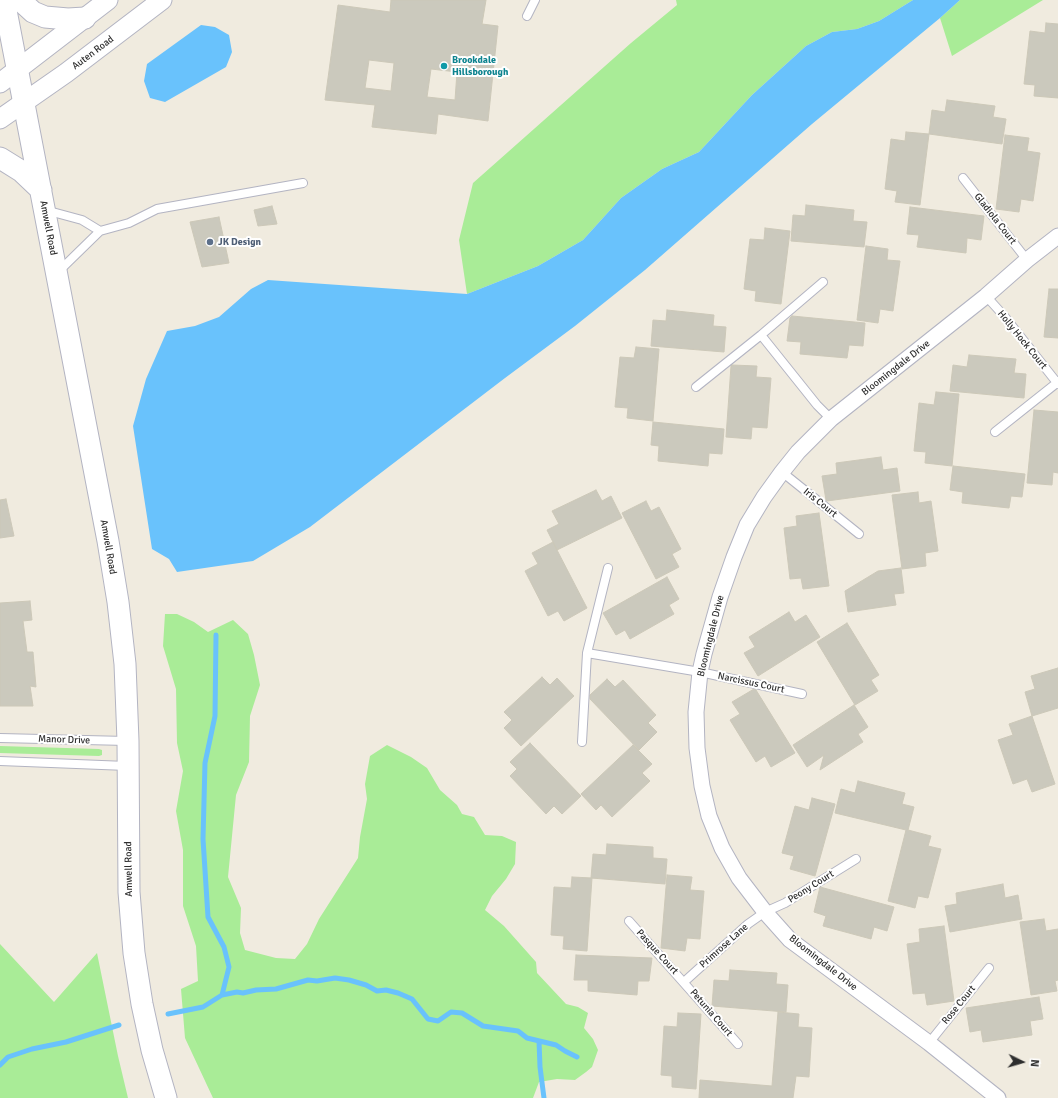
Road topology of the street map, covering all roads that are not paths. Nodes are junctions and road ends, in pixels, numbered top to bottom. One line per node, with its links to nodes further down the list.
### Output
1 (4, 0): 8 (main road, Amwell Road)
2 (20, 0): 7 (main road)
3 (108, 0): 7 (street)
4 (162, 0): 10 (street, Auten Road)
5 (535, 0): 6 (lane)
6 (527, 16)
7 (85, 18): 8 (street)
8 (18, 70): 9 (street); 10 (main road, Amwell Road)
9 (0, 83)
10 (23, 103): 11 (street, Auten Road); 15 (main road, Amwell Road)
11 (0, 119)
12 (0, 158): 15 (main road)
13 (963, 178): 18 (lane, Gladiola Court)
14 (303, 183): 16 (lane)
15 (42, 200): 16 (lane); 19 (main road, Amwell Road)
16 (100, 231): 19 (lane)
17 (1058, 236): 18 (street, Bloomingdale Drive)
18 (1027, 260): 21 (street, Bloomingdale Drive)
19 (57, 273): 34 (main road, Amwell Road)
20 (823, 282): 22 (lane)
21 (986, 296): 23 (lane, Holly Hock Court); 25 (street, Bloomingdale Drive)
22 (761, 335): 24 (lane); 25 (lane)
23 (1058, 383): 26 (lane)
24 (696, 387)
25 (831, 419): 27 (street, Bloomingdale Drive)
26 (995, 432)
27 (782, 472): 28 (lane, Iris Court); 31 (street, Bloomingdale Drive)
28 (859, 534)
29 (608, 568): 30 (lane)
30 (587, 654): 31 (lane, Narcissus Court); 35 (lane)
31 (700, 672): 32 (lane, Narcissus Court); 39 (street, Bloomingdale Drive)
32 (802, 694)
33 (0, 738): 34 (lane, Manor Drive)
34 (128, 741): 37 (main road, Amwell Road)
35 (582, 742)
36 (0, 761): 37 (lane)
37 (128, 766): 45 (main road, Amwell Road)
38 (856, 859): 39 (lane, Peony Court)
39 (765, 912): 42 (lane, Primrose Lane); 43 (street, Bloomingdale Drive)
40 (629, 921): 42 (lane, Pasque Court)
41 (989, 968): 43 (lane, Rose Court)
42 (684, 982): 44 (lane, Petunia Court)
43 (929, 1043): 46 (street, Bloomingdale Drive)
44 (738, 1044)
45 (166, 1098)
46 (998, 1098)

